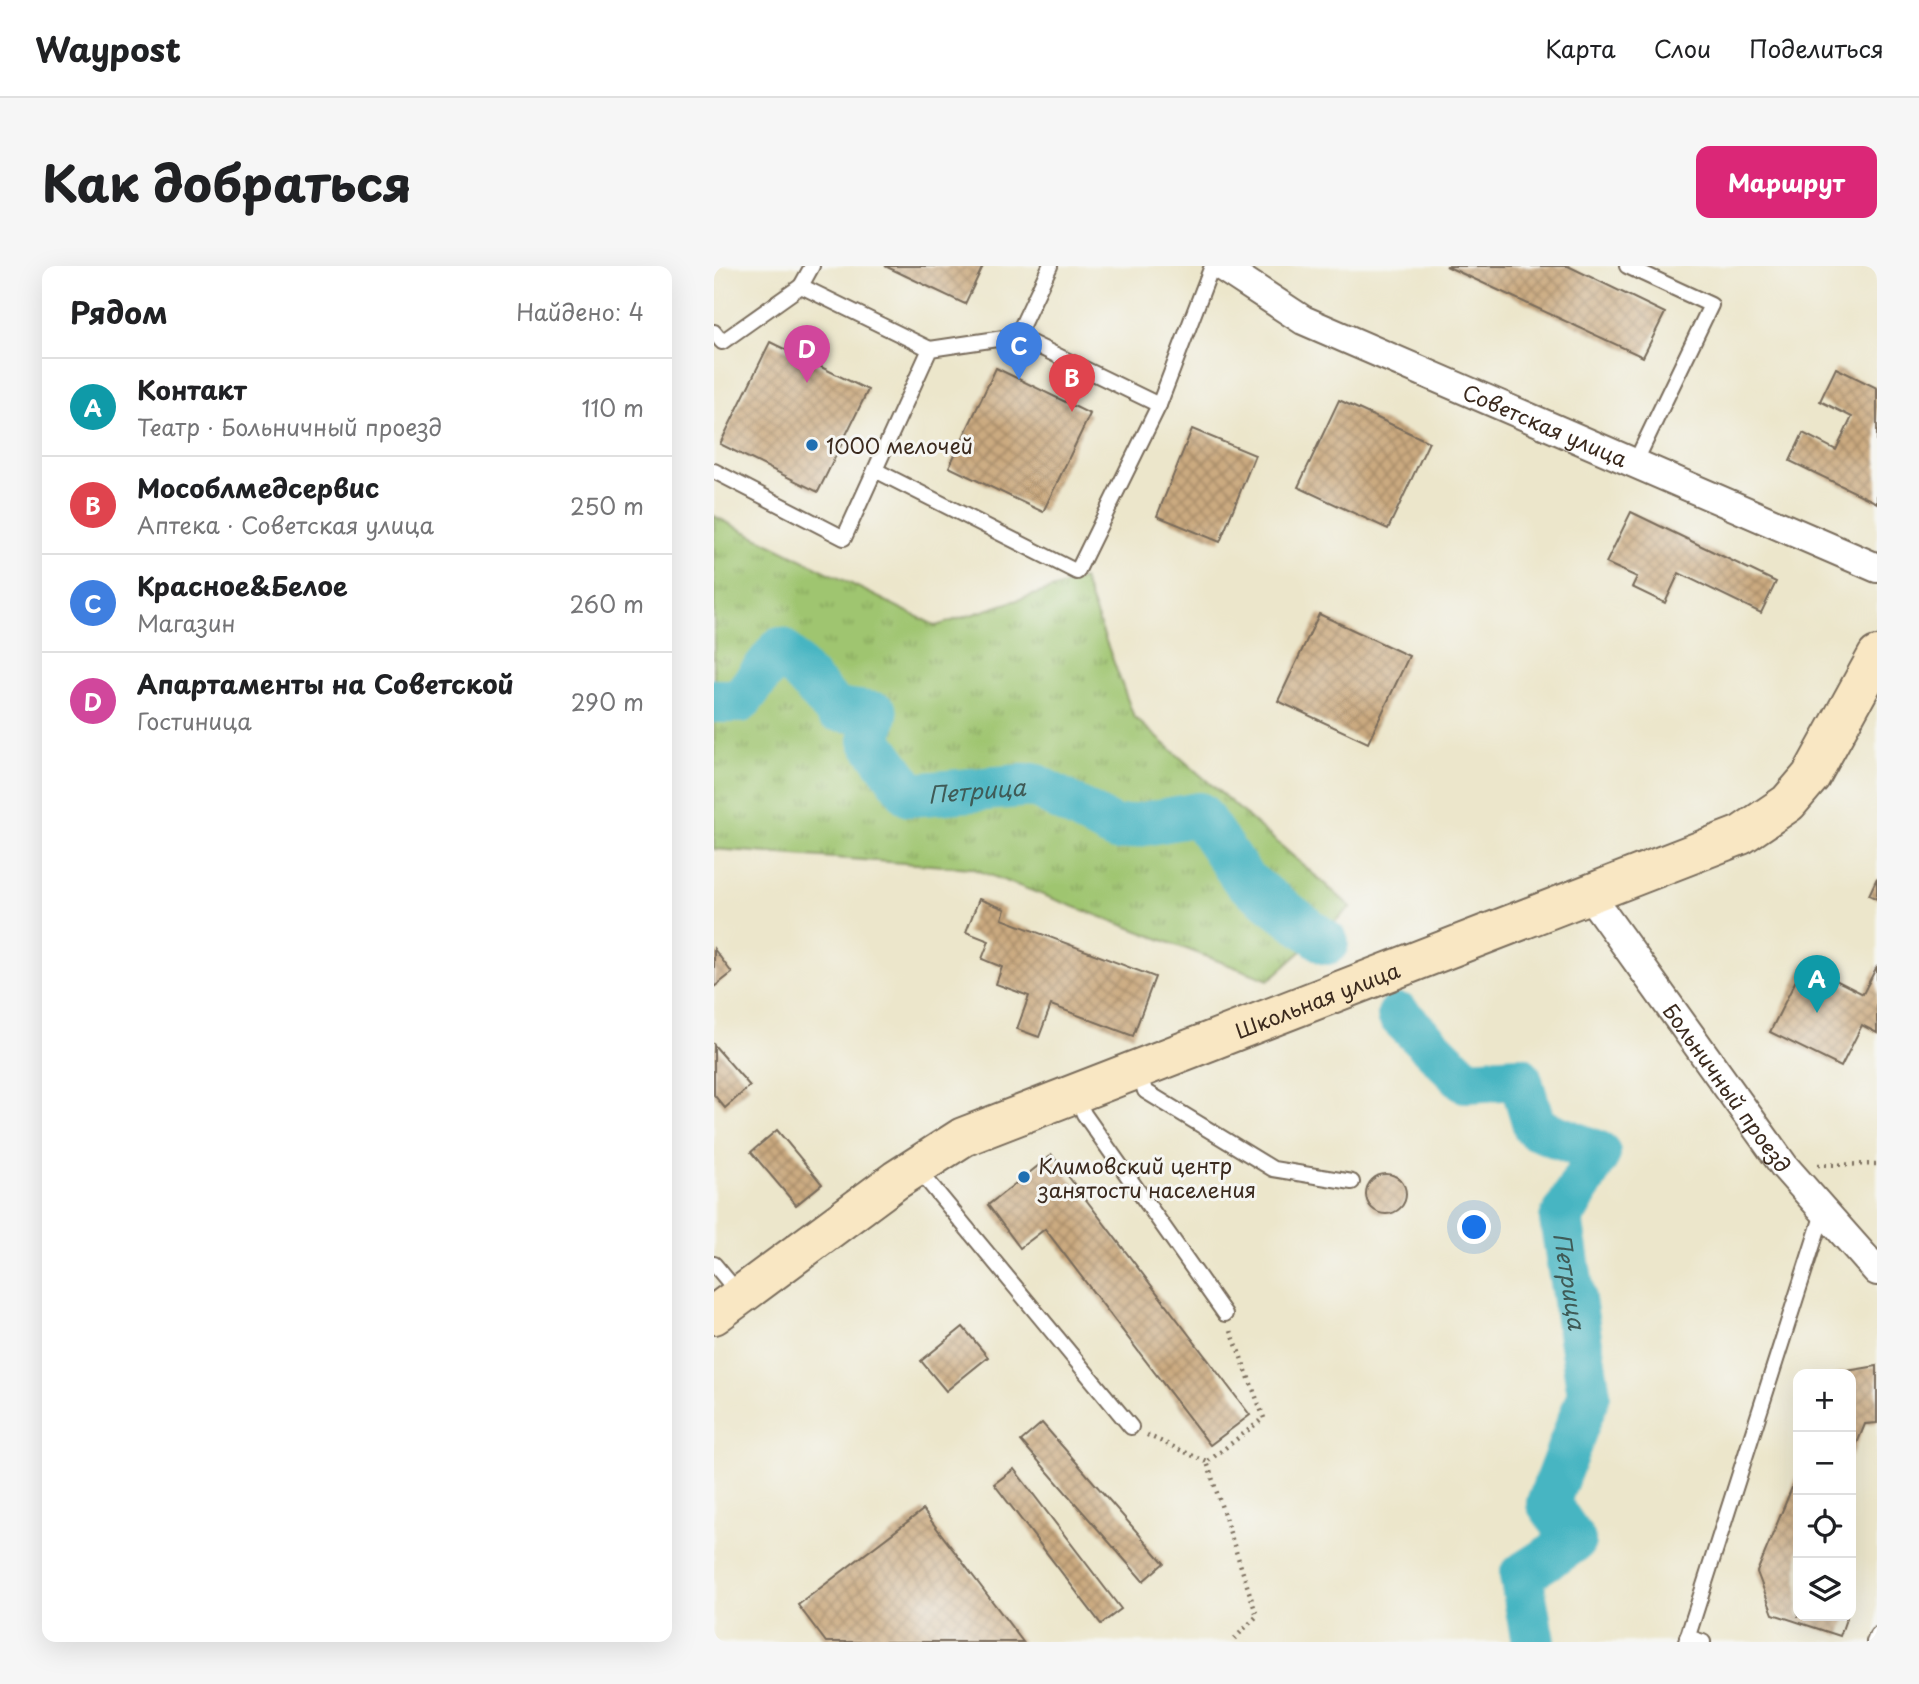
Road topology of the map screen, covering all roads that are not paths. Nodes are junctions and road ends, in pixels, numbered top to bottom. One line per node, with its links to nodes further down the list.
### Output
1 (812, 266): 6 (lane)
2 (1050, 266): 7 (lane)
3 (1212, 266): 10 (lane)
4 (1221, 266): 11 (street, Советская улица)
5 (1627, 266): 11 (lane)
6 (801, 286): 8 (lane); 9 (lane)
7 (1017, 337): 9 (lane); 10 (lane)
8 (717, 343)
9 (930, 349): 12 (lane)
10 (1159, 405): 12 (lane)
11 (1634, 465): 14 (street, Советская улица)
12 (875, 470): 13 (lane)
13 (714, 471)
14 (1877, 568)
15 (1877, 656): 16 (street, Школьная улица)
16 (1588, 894): 17 (street, Школьная улица); 21 (street, Больничный проезд)
17 (1138, 1069): 18 (street, Школьная улица); 20 (lane)
18 (1075, 1093): 19 (street, Школьная улица); 25 (lane)
19 (916, 1167): 24 (street, Школьная улица); 26 (lane)
20 (1352, 1182)
21 (1824, 1210): 23 (street, Больничный проезд); 28 (lane)
22 (714, 1264): 24 (lane)
23 (1877, 1271)
24 (727, 1305)
25 (1225, 1314)
26 (1131, 1427)
27 (1877, 1635): 30 (lane)
28 (1686, 1639): 29 (lane)
29 (1703, 1642)
30 (1874, 1642)

